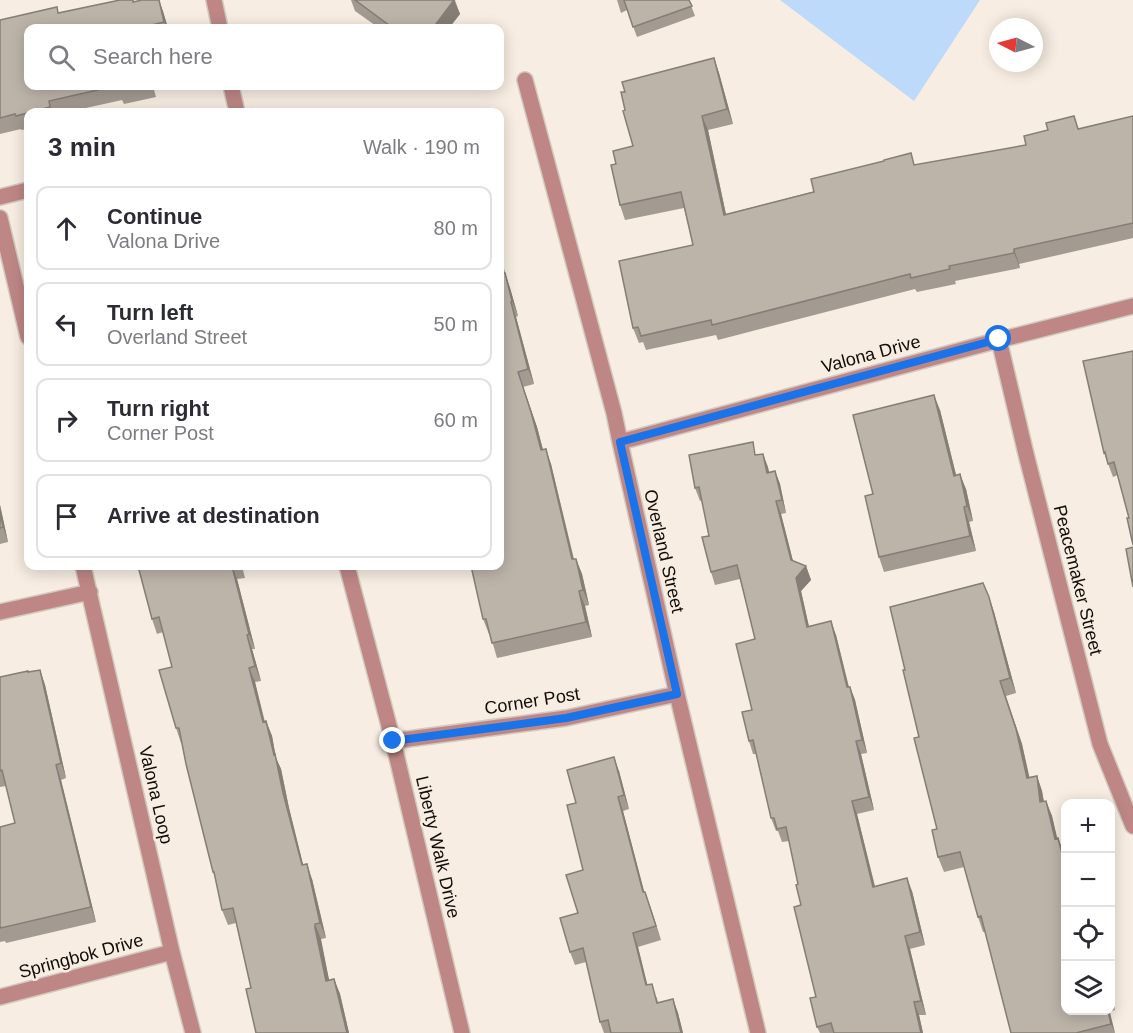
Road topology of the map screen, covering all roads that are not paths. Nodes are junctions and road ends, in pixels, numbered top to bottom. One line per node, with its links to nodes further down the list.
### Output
1 (214, 0): 2 (street)
2 (219, 24)
3 (525, 80): 12 (street, Overland Street)
4 (232, 90): 5 (street)
5 (236, 108)
6 (24, 191): 7 (street)
7 (0, 197)
8 (0, 218): 10 (street)
9 (1133, 306): 11 (street, Valona Drive)
10 (24, 320)
11 (999, 339): 12 (street, Valona Drive); 19 (street, Peacemaker Street)
12 (620, 442): 17 (street, Overland Street)
13 (84, 570): 15 (street, Valona Loop)
14 (348, 570): 18 (street, Liberty Walk Drive)
15 (90, 592): 16 (street); 20 (street, Valona Loop)
16 (0, 612)
17 (677, 694): 18 (street, Corner Post); 24 (street, Overland Street)
18 (393, 741): 23 (street, Liberty Walk Drive)
19 (1133, 826)
20 (172, 952): 21 (street, Springbok Drive); 22 (street, Valona Loop)
21 (0, 997)
22 (193, 1033)
23 (462, 1033)
24 (758, 1033)

